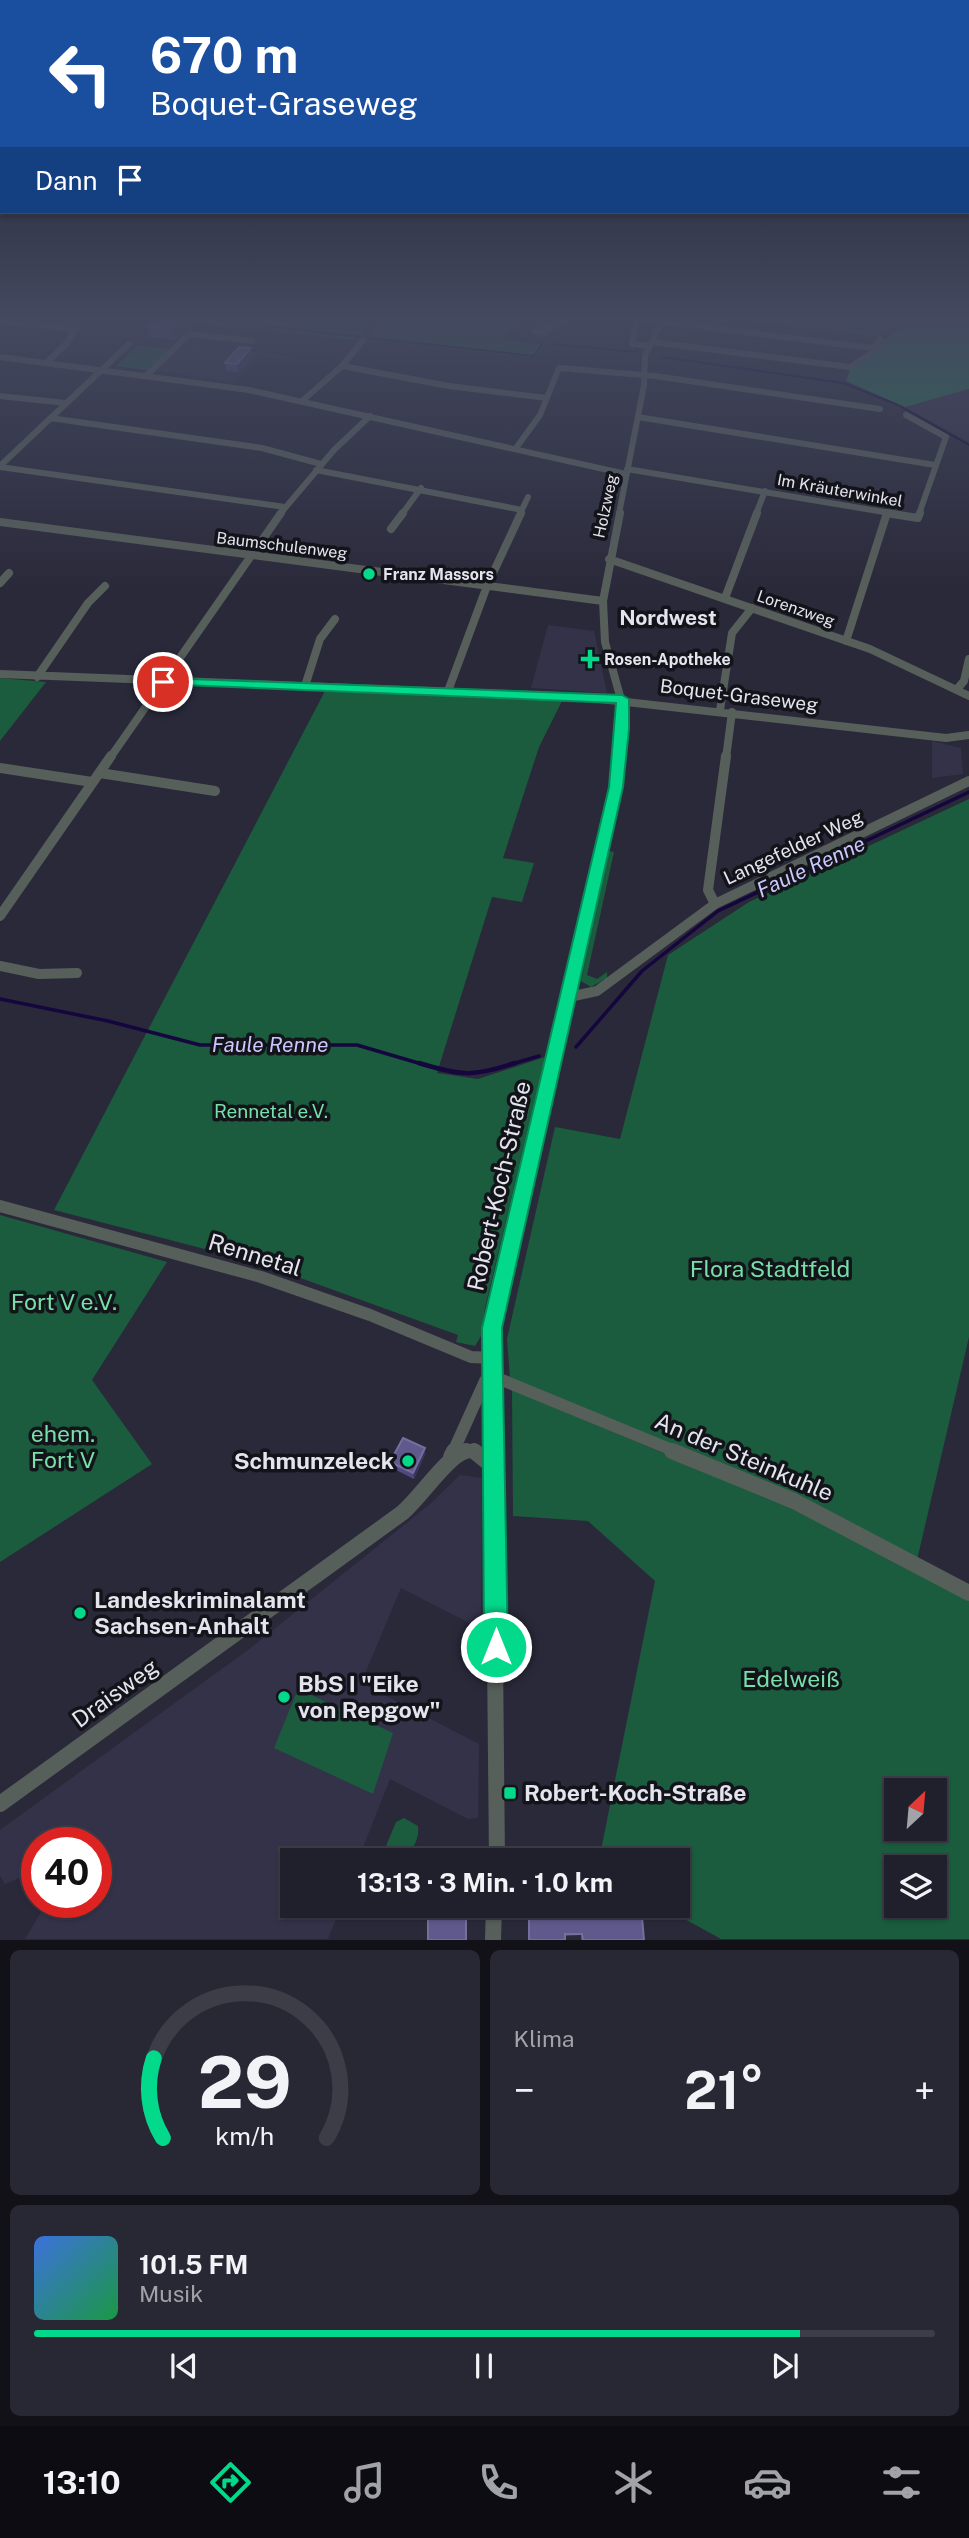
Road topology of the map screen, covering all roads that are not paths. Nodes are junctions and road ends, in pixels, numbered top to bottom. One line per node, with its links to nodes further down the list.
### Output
1 (58, 411): 8 (street)
2 (345, 411): 6 (street, Im Kräuterwinkel)
3 (542, 411): 9 (street)
4 (639, 411): 7 (street, Holzweg)
5 (906, 415): 10 (street, Im Kräuterwinkel)
6 (370, 416): 9 (street, Im Kräuterwinkel); 12 (street)
7 (638, 417): 10 (street); 13 (street, Holzweg)
8 (50, 418): 11 (street); 12 (street)
9 (516, 448): 13 (street, Im Kräuterwinkel)
10 (935, 465): 19 (street, Im Kräuterwinkel)
11 (0, 466): 17 (street)
12 (319, 467): 14 (street); 17 (street)
13 (627, 471): 15 (street, Im Kräuterwinkel); 23 (street, Holzweg)
14 (421, 488): 18 (street); 21 (street)
15 (765, 491): 19 (street, Im Kräuterwinkel); 28 (street)
16 (528, 496): 18 (street)
17 (285, 507): 22 (street)
18 (522, 510): 27 (street)
19 (887, 512): 32 (street)
20 (0, 522): 22 (street, Baumschulenweg)
21 (391, 529)
22 (252, 555): 27 (street, Baumschulenweg); 36 (street)
23 (609, 559): 28 (street, Lorenzweg); 29 (street, Holzweg)
24 (9, 573): 25 (street)
25 (0, 583)
26 (106, 586): 35 (street)
27 (487, 586): 29 (street, Baumschulenweg); 39 (street)
28 (725, 598): 30 (street, Lorenzweg)
29 (603, 601): 41 (street, Holzweg)
30 (752, 608): 32 (street, Lorenzweg); 42 (street)
31 (335, 619): 37 (street)
32 (846, 641): 38 (street, Lorenzweg)
33 (969, 659): 38 (street)
34 (0, 674): 35 (street, Boquet-Graseweg)
35 (37, 677): 36 (street, Boquet-Graseweg)
36 (163, 682): 37 (street, Boquet-Graseweg); 46 (street)
37 (305, 686): 39 (street, Boquet-Graseweg)
38 (957, 689): 40 (street, Lorenzweg)
39 (449, 691): 41 (street, Boquet-Graseweg)
40 (969, 696)
41 (622, 699): 42 (street, Boquet-Graseweg); 54 (street, Robert-Koch-Straße)
42 (720, 710): 43 (street, Boquet-Graseweg)
43 (732, 712): 44 (street, Boquet-Graseweg); 50 (street)
44 (969, 735)
45 (0, 768): 47 (street)
46 (100, 773): 47 (street); 49 (street)
47 (92, 782): 51 (street)
48 (969, 782): 50 (street, Langefelder Weg)
49 (215, 791)
50 (715, 904): 54 (street, Langefelder Weg)
51 (0, 916)
52 (0, 966): 53 (street)
53 (77, 973)
54 (569, 998): 56 (street, Robert-Koch-Straße)
55 (0, 1206): 56 (street, Rennetal)
56 (492, 1358): 57 (street, Robert-Koch-Straße)
57 (493, 1380): 58 (street, Draisweg); 59 (street, Robert-Koch-Straße); 60 (street, An der Steinkuhle)
58 (449, 1459): 59 (street); 61 (street, Draisweg)
59 (495, 1468): 62 (street, Robert-Koch-Straße)
60 (969, 1593)
61 (0, 1804)
62 (496, 1848)
63 (494, 1918): 64 (street)
64 (492, 1940)

